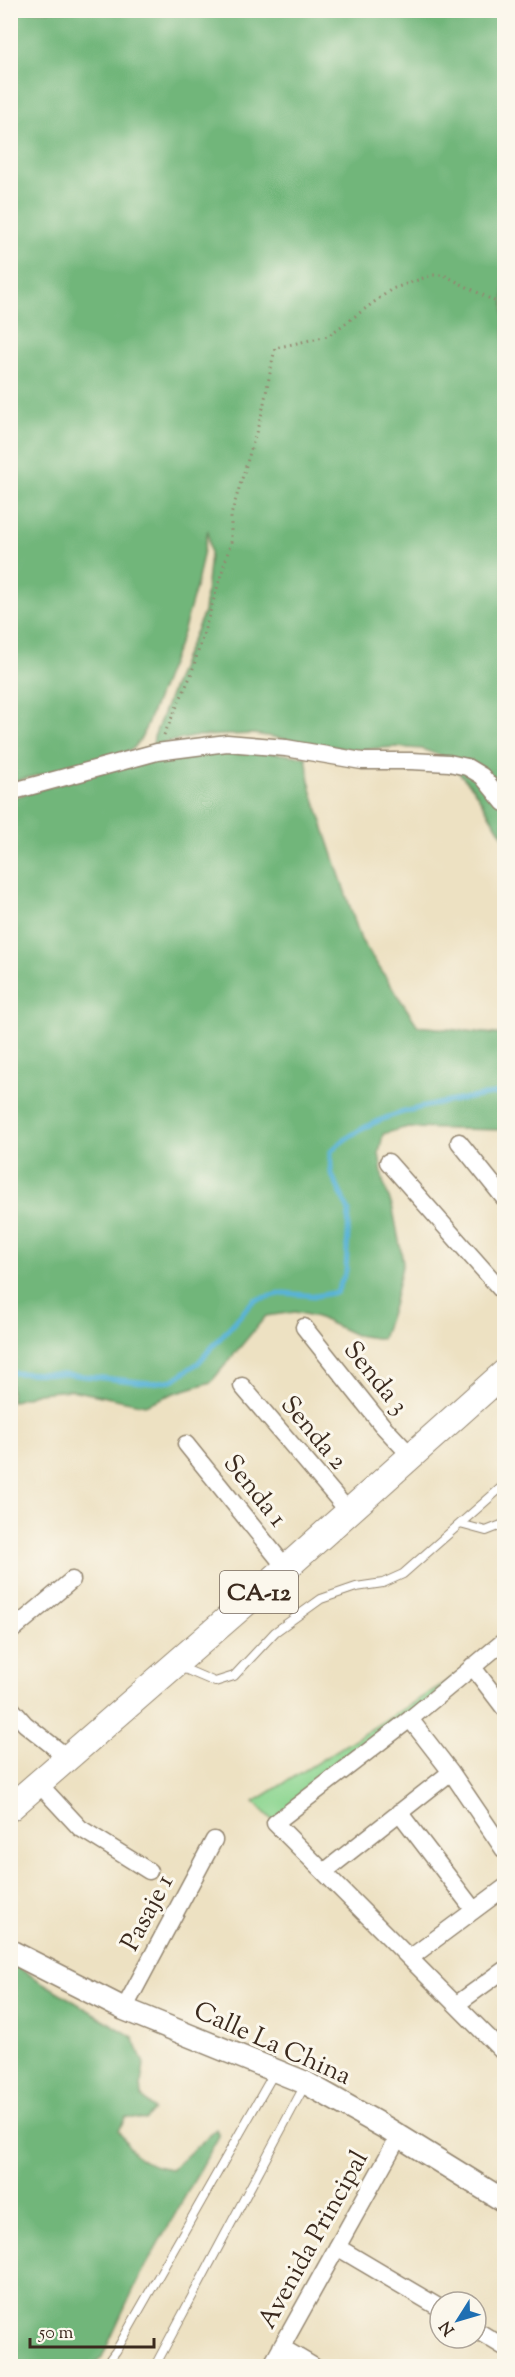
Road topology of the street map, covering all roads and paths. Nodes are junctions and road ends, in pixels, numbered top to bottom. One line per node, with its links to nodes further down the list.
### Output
1 (504, 306): 2 (path)
2 (157, 752): 3 (street); 4 (street)
3 (10, 792)
4 (504, 803)
5 (459, 1142): 7 (street)
6 (388, 1162): 8 (street)
7 (504, 1198)
8 (504, 1293)
9 (304, 1327): 13 (street, Senda 3)
10 (504, 1373): 13 (main road, CA-12)
11 (242, 1386): 15 (street, Senda 2)
12 (186, 1444): 18 (street, Senda 1)
13 (411, 1457): 15 (main road, CA-12)
14 (504, 1485): 16 (lane)
15 (349, 1512): 18 (main road, CA-12)
16 (460, 1524): 17 (lane); 22 (lane)
17 (504, 1524)
18 (286, 1568): 22 (main road, CA-12)
19 (72, 1580): 20 (street)
20 (10, 1632)
21 (504, 1641): 23 (street)
22 (176, 1665): 27 (main road, CA-12)
23 (472, 1666): 25 (street); 26 (street)
24 (10, 1707): 27 (street)
25 (504, 1708)
26 (410, 1719): 28 (street); 35 (street)
27 (68, 1758): 29 (main road, CA-12)
28 (451, 1772): 31 (street); 33 (street)
29 (39, 1784): 30 (main road, CA-12); 34 (street)
30 (10, 1808)
31 (399, 1812): 35 (street); 37 (street)
32 (213, 1840): 42 (street, Pasaje 1)
33 (504, 1850)
34 (149, 1871)
35 (324, 1872): 39 (street)
36 (504, 1888): 37 (street)
37 (473, 1909): 39 (street)
38 (10, 1951): 42 (main road, Calle La China)
39 (410, 1958): 41 (street)
40 (504, 1970): 41 (street)
41 (457, 2004): 43 (street)
42 (124, 2009): 44 (main road, Calle La China)
43 (504, 2053)
44 (276, 2070): 45 (main road, Calle La China); 53 (lane)
45 (306, 2083): 46 (main road, Calle La China); 54 (lane)
46 (399, 2136): 47 (main road, Calle La China); 48 (street, Avenida Principal)
47 (504, 2201)
48 (337, 2247): 49 (street); 52 (street, Avenida Principal)
49 (428, 2301)
50 (488, 2337): 51 (street)
51 (504, 2347)
52 (281, 2348): 55 (street, Avenida Principal); 56 (street)
53 (105, 2367)
54 (155, 2367)
55 (271, 2367)
56 (313, 2367)

